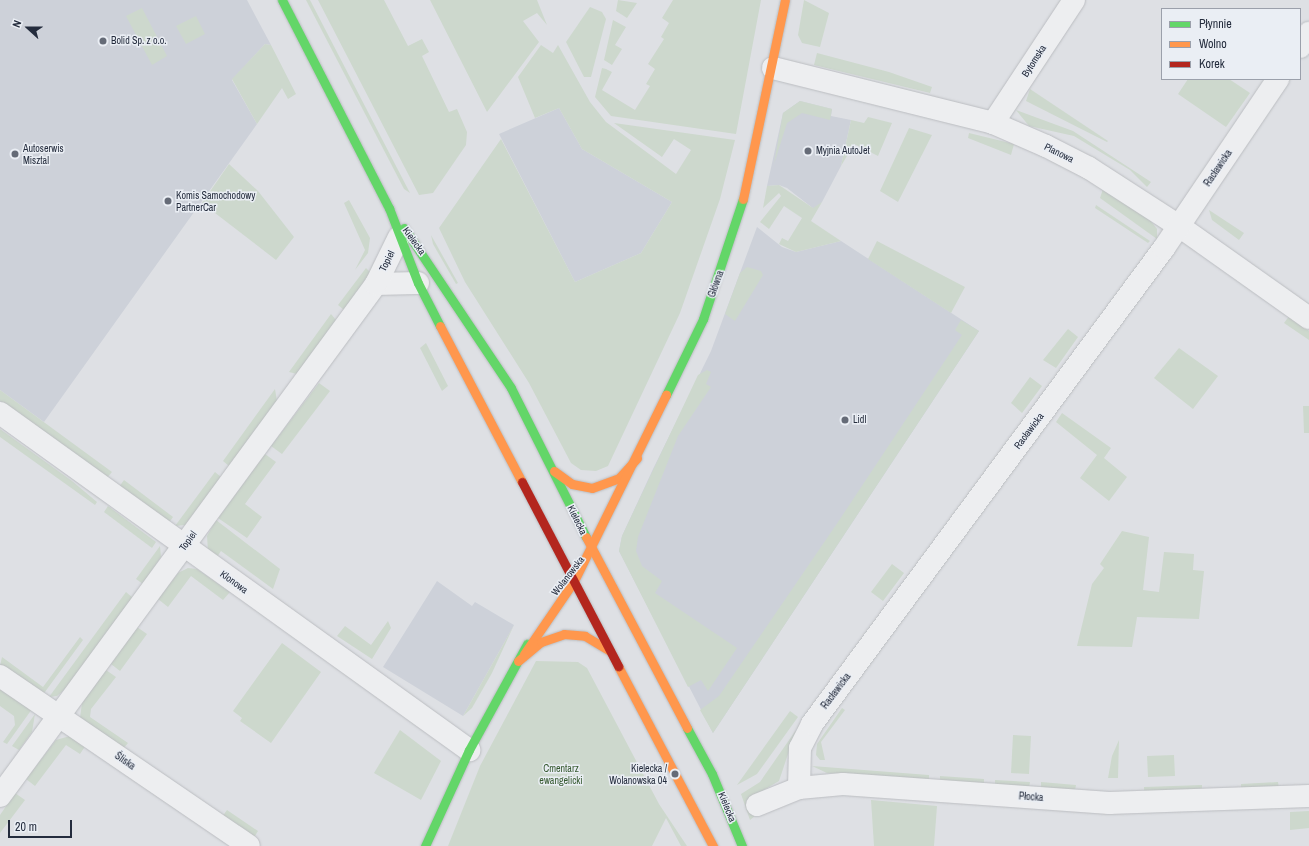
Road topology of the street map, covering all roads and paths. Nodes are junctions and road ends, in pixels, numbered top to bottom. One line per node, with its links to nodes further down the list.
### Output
1 (282, 0): 9 (main road, Kielecka)
2 (785, 0): 6 (main road, Główna)
3 (1074, 0): 8 (street, Bytomska)
4 (1309, 33): 5 (street)
5 (1301, 45)
6 (773, 68): 8 (street, Planowa); 16 (main road, Główna)
7 (1277, 80): 10 (street, Racławicka)
8 (993, 123): 10 (street, Planowa)
9 (389, 208): 11 (main road, Kielecka); 17 (main road, Kielecka)
10 (1179, 226): 14 (street, Planowa); 26 (street, Racławicka)
11 (399, 237): 12 (main road, Kielecka); 13 (street, Topiel)
12 (418, 283): 13 (street, Topiel); 20 (main road, Kielecka)
13 (376, 284): 18 (street, Topiel)
14 (1309, 318)
15 (0, 413): 18 (street, Klonowa)
16 (637, 458): 17 (main road); 19 (main road, Główna)
17 (554, 471): 19 (main road, Kielecka)
18 (184, 547): 24 (street, Topiel); 25 (street, Klonowa)
19 (591, 548): 20 (main road, Wolanowska); 33 (main road, Kielecka)
20 (572, 577): 21 (main road, Kielecka); 22 (main road, Wolanowska)
21 (610, 650): 22 (main road); 32 (main road, Kielecka)
22 (518, 661): 25 (main road, Wolanowska)
23 (0, 676): 24 (street, Śliska)
24 (59, 716): 27 (street, Topiel); 30 (street, Śliska)
25 (469, 750): 31 (main road, Wolanowska)
26 (799, 788): 28 (street, Płocka); 29 (street, Płocka)
27 (0, 796)
28 (1309, 796)
29 (757, 805)
30 (249, 846)
31 (425, 846)
32 (713, 846)
33 (742, 846)

